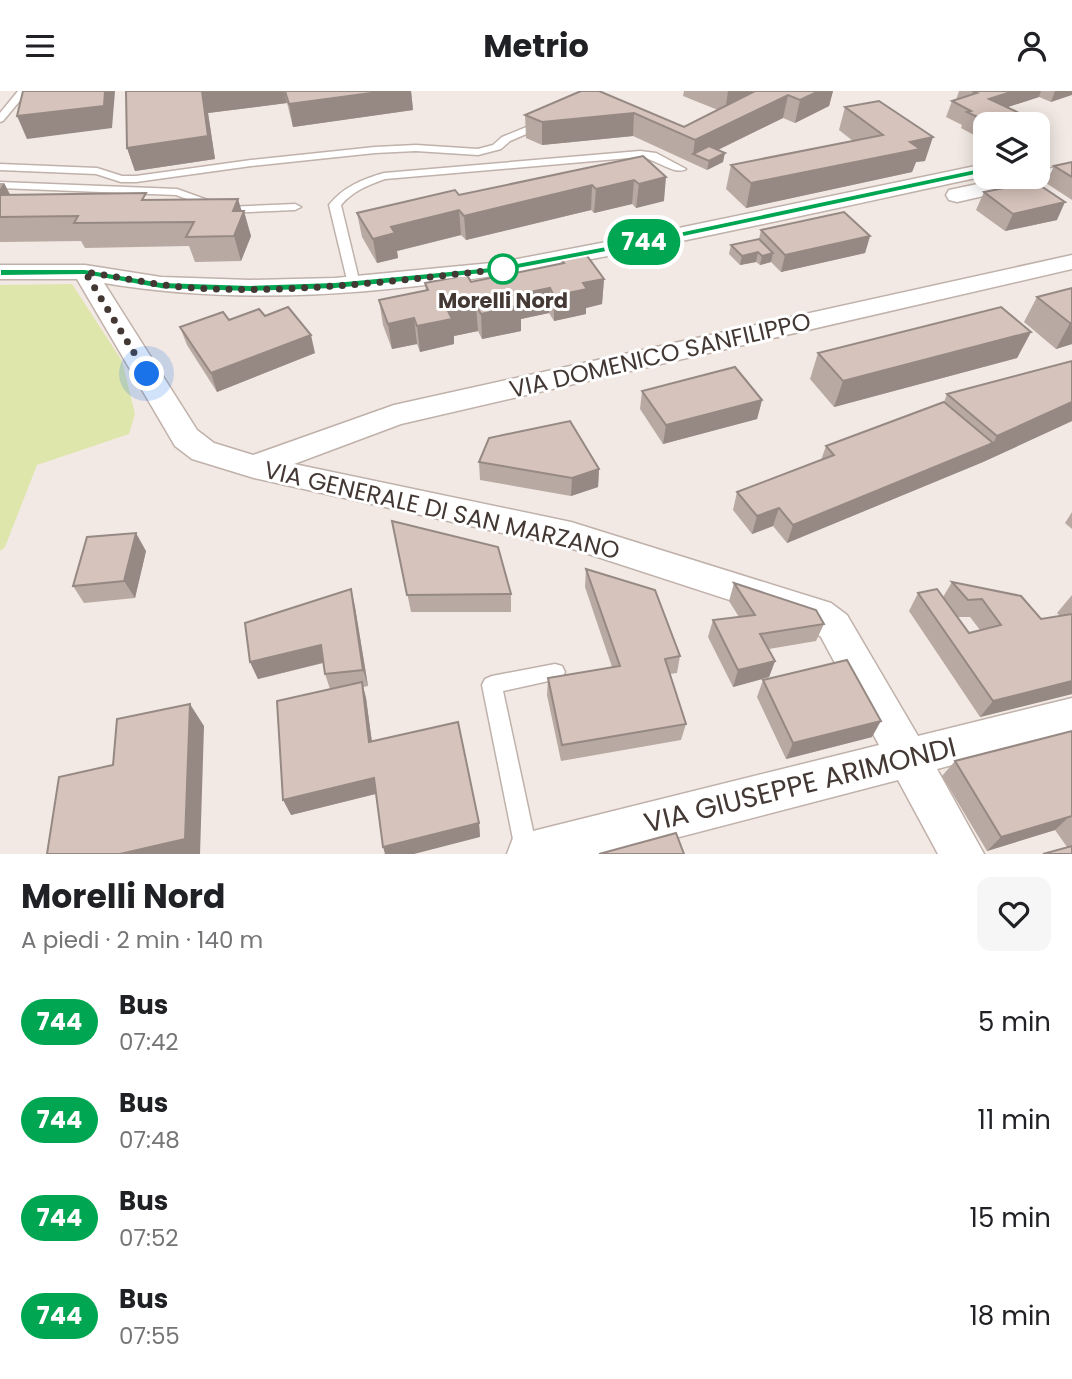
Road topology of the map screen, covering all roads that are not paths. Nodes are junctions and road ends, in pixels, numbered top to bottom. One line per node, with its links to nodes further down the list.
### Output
1 (23, 91): 3 (lane)
2 (554, 118): 6 (lane)
3 (0, 119)
4 (1072, 151): 5 (street)
5 (1050, 156)
6 (0, 167)
7 (681, 169): 16 (lane)
8 (1072, 170): 13 (street)
9 (973, 172): 16 (street)
10 (0, 185): 11 (lane)
11 (295, 207)
12 (1072, 262): 17 (street, VIA DOMENICO SANFILIPPO)
13 (625, 267)
14 (0, 272): 15 (street)
15 (85, 272): 16 (street); 17 (street, VIA GENERALE DI SAN MARZANO)
16 (354, 284)
17 (254, 467): 20 (street, VIA GENERALE DI SAN MARZANO)
18 (555, 672): 21 (lane)
19 (1072, 716): 20 (street, VIA GIUSEPPE ARIMONDI)
20 (908, 757): 21 (street, VIA GIUSEPPE ARIMONDI); 22 (street, VIA GENERALE DI SAN MARZANO)
21 (528, 854)
22 (962, 854)

